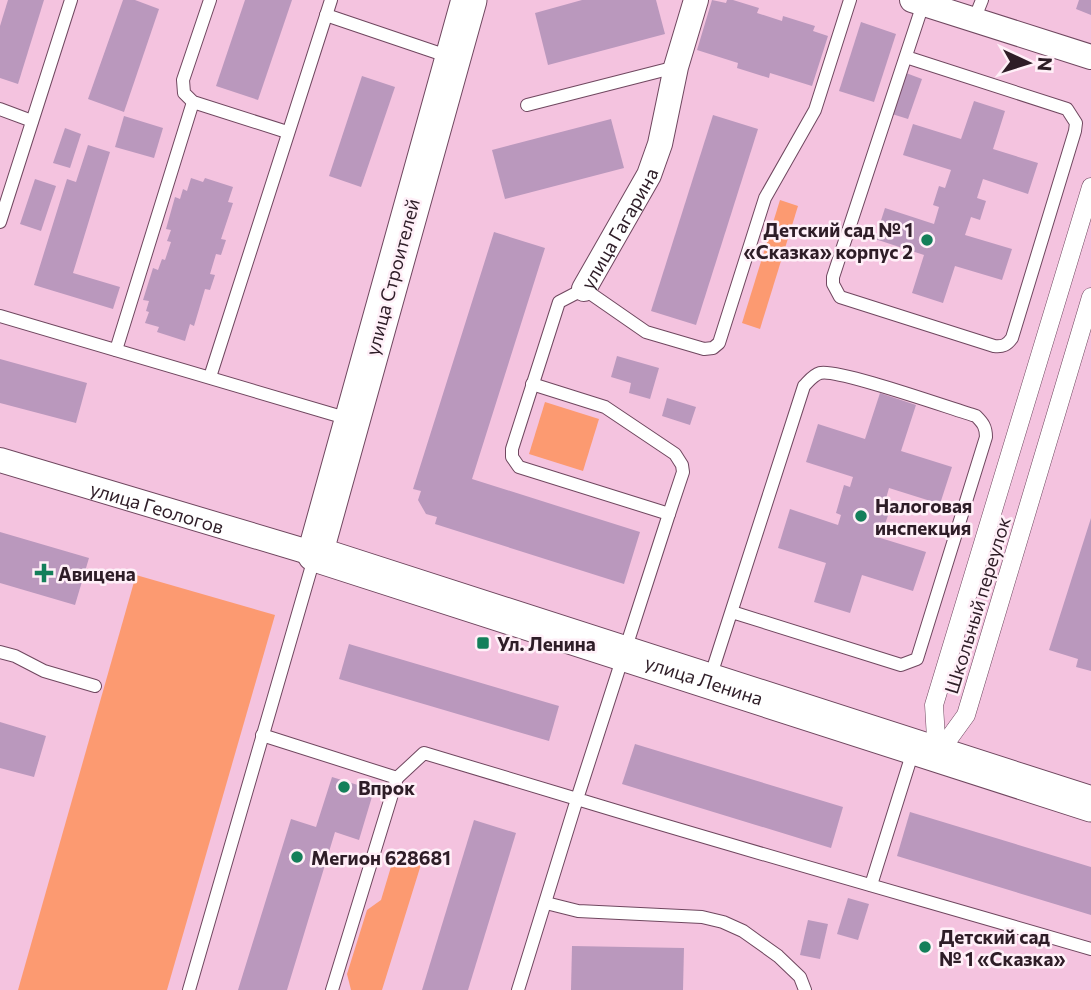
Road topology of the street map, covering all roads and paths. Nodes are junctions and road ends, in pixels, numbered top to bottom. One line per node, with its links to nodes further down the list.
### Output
1 (71, 0): 17 (lane)
2 (210, 0): 14 (lane)
3 (331, 0): 9 (lane)
4 (469, 0): 12 (main road, улица Строителей)
5 (696, 0): 13 (street, улица Гагарина)
6 (850, 0): 21 (lane)
7 (917, 2): 8 (street); 10 (lane)
8 (978, 10): 11 (street)
9 (326, 15): 12 (lane); 18 (lane)
10 (906, 57): 10 (lane)
11 (1091, 57)
12 (453, 58): 27 (main road, улица Строителей)
13 (676, 67): 15 (lane); 21 (street, улица Гагарина)
14 (193, 102): 18 (lane); 24 (lane)
15 (527, 105)
16 (0, 110): 17 (lane)
17 (32, 121): 20 (lane)
18 (287, 132): 25 (lane)
19 (1091, 187): 37 (street, Школьный переулок)
20 (0, 222)
21 (584, 289): 26 (lane, улица Гагарина)
22 (1091, 297): 37 (street, Школьный переулок)
23 (0, 316): 24 (lane)
24 (116, 350): 25 (lane)
25 (210, 377): 27 (lane)
26 (532, 384): 29 (lane); 29 (lane, улица Гагарина)
27 (353, 420): 30 (main road, улица Строителей)
28 (0, 460): 30 (street, улица Геологов)
29 (669, 514): 33 (lane)
30 (315, 554): 33 (main road, улица Ленина); 36 (lane)
31 (732, 611): 31 (lane); 34 (lane)
32 (0, 652): 35 (lane)
33 (624, 654): 34 (main road, улица Ленина); 39 (lane)
34 (709, 681): 37 (main road, улица Ленина)
35 (95, 686)
36 (262, 735): 38 (lane); 44 (lane)
37 (926, 751): 40 (main road, улица Ленина); 41 (lane)
38 (397, 778): 39 (lane); 45 (lane)
39 (577, 799): 41 (lane); 42 (lane)
40 (1091, 804)
41 (870, 885): 43 (lane)
42 (545, 902): 46 (lane); 47 (lane)
43 (1091, 949)
44 (189, 990)
45 (332, 990)
46 (518, 990)
47 (805, 990)

